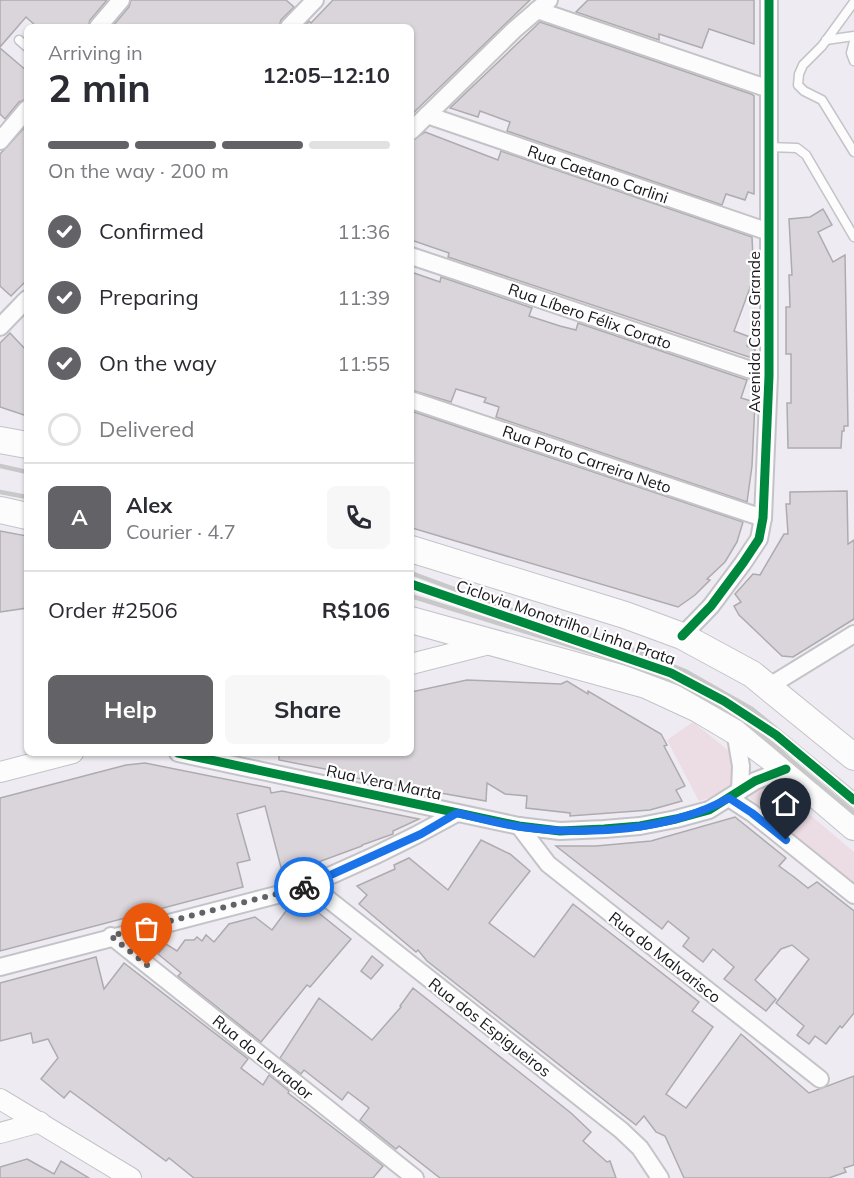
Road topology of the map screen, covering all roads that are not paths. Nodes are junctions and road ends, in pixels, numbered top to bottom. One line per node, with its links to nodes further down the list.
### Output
1 (121, 0): 6 (street)
2 (315, 0): 7 (street)
3 (769, 0): 14 (street, Avenida Casa Grande)
4 (854, 2): 10 (lane)
5 (543, 5): 14 (street); 16 (street)
6 (101, 24)
7 (292, 24)
8 (854, 36): 10 (lane)
9 (19, 40): 12 (lane)
10 (826, 40): 20 (lane)
11 (854, 41): 13 (lane)
12 (24, 44)
13 (854, 61)
14 (769, 89): 19 (street, Avenida Casa Grande)
15 (24, 113): 18 (street)
16 (427, 115): 17 (street); 21 (street, Rua Caetano Carlini)
17 (414, 128)
18 (0, 141)
19 (769, 147): 21 (street, Avenida Casa Grande); 22 (lane)
20 (854, 152)
21 (769, 232): 26 (street, Avenida Casa Grande)
22 (853, 233)
23 (414, 257): 26 (street, Rua Líbero Félix Corato)
24 (24, 302): 25 (street)
25 (0, 327)
26 (769, 376): 32 (street, Avenida Casa Grande)
27 (414, 401): 32 (street, Rua Porto Carreira Neto)
28 (0, 440): 29 (main road)
29 (24, 444)
30 (0, 510): 31 (main road)
31 (24, 515)
32 (763, 518): 36 (street, Avenida Casa Grande)
33 (414, 550): 36 (main road)
34 (414, 621): 37 (main road)
35 (854, 634): 39 (street)
36 (682, 636): 39 (main road)
37 (497, 642): 38 (street); 40 (main road)
38 (414, 663)
39 (768, 687): 43 (main road)
40 (735, 731): 44 (main road); 46 (street)
41 (61, 756): 45 (street)
42 (215, 757): 47 (street, Rua Vera Marta)
43 (854, 757)
44 (786, 769): 46 (street, Rua Vera Marta); 49 (main road)
45 (0, 772)
46 (734, 795): 48 (street, Rua Vera Marta); 51 (street)
47 (457, 813): 48 (street, Rua Vera Marta); 50 (street)
48 (519, 826): 54 (street, Rua do Malvarisco)
49 (854, 827)
50 (309, 884): 52 (street); 60 (street, Rua dos Espigueiros)
51 (854, 895)
52 (111, 936): 53 (street); 59 (street, Rua do Lavrador)
53 (0, 967)
54 (820, 1078)
55 (0, 1099): 56 (street)
56 (40, 1122): 57 (street); 58 (street)
57 (0, 1133)
58 (131, 1178)
59 (415, 1178)
60 (660, 1178)

